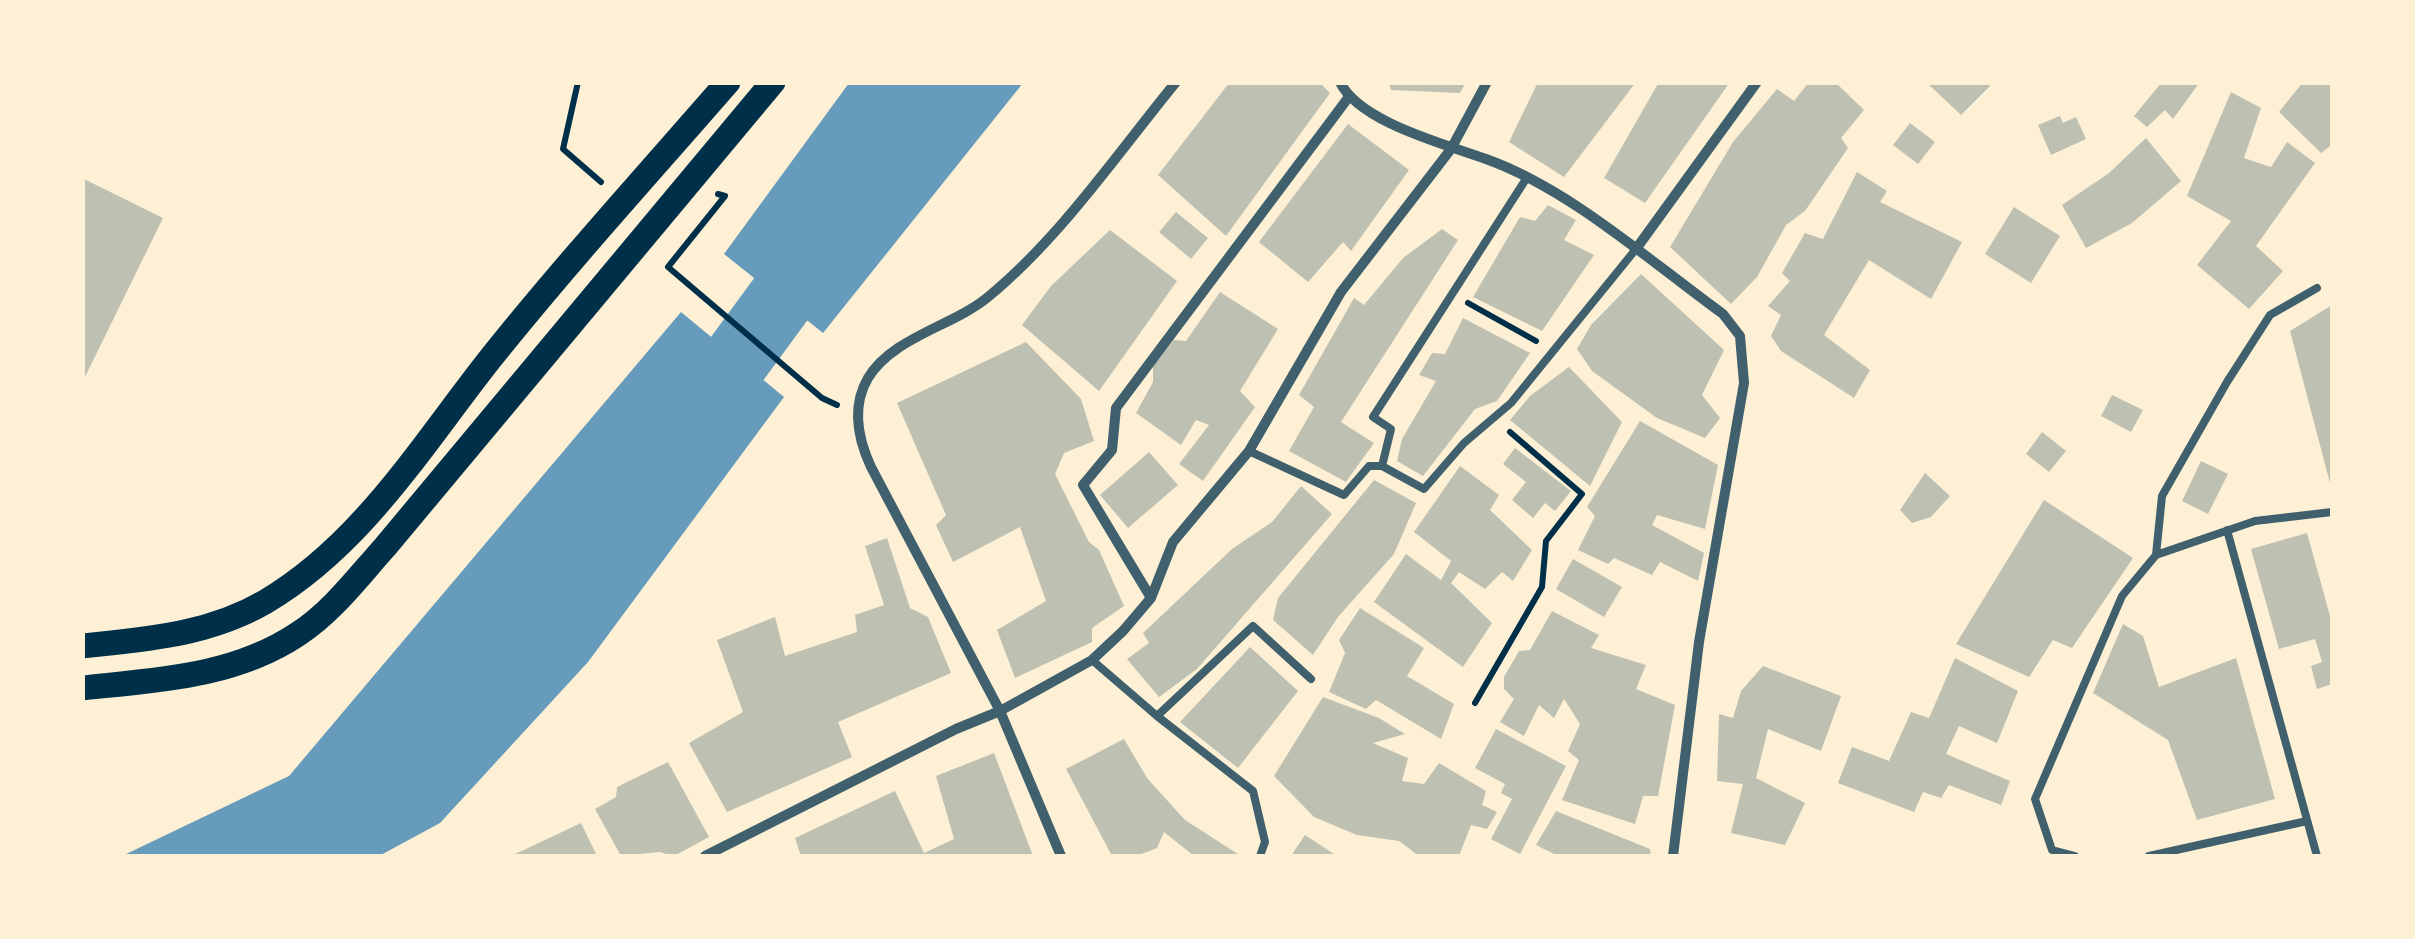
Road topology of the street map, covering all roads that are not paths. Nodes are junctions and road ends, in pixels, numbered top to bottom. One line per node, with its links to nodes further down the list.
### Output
1 (728, 82): 18 (main road)
2 (773, 82): 21 (main road)
3 (1176, 82): 22 (street)
4 (1340, 82): 7 (street)
5 (1487, 82): 8 (street)
6 (1756, 82): 10 (street)
7 (1348, 98): 8 (street); 17 (street)
8 (1451, 149): 9 (street); 12 (street)
9 (1526, 180): 10 (street); 13 (lane)
10 (1636, 249): 13 (lane); 28 (street)
11 (2317, 288): 16 (lane)
12 (1249, 450): 13 (lane); 17 (street)
13 (1382, 466)
14 (2332, 512): 15 (lane)
15 (2227, 530): 16 (lane); 24 (lane)
16 (2156, 555): 29 (lane)
17 (1151, 598): 19 (street)
18 (82, 646)
19 (1092, 660): 22 (street); 23 (lane)
20 (1311, 680): 23 (lane)
21 (82, 688)
22 (1000, 711): 25 (street); 26 (street)
23 (1156, 716): 27 (lane)
24 (2307, 821): 30 (lane); 31 (lane)
25 (705, 856)
26 (1060, 856)
27 (1260, 856)
28 (1673, 856)
29 (2075, 856)
30 (2149, 856)
31 (2317, 856)

